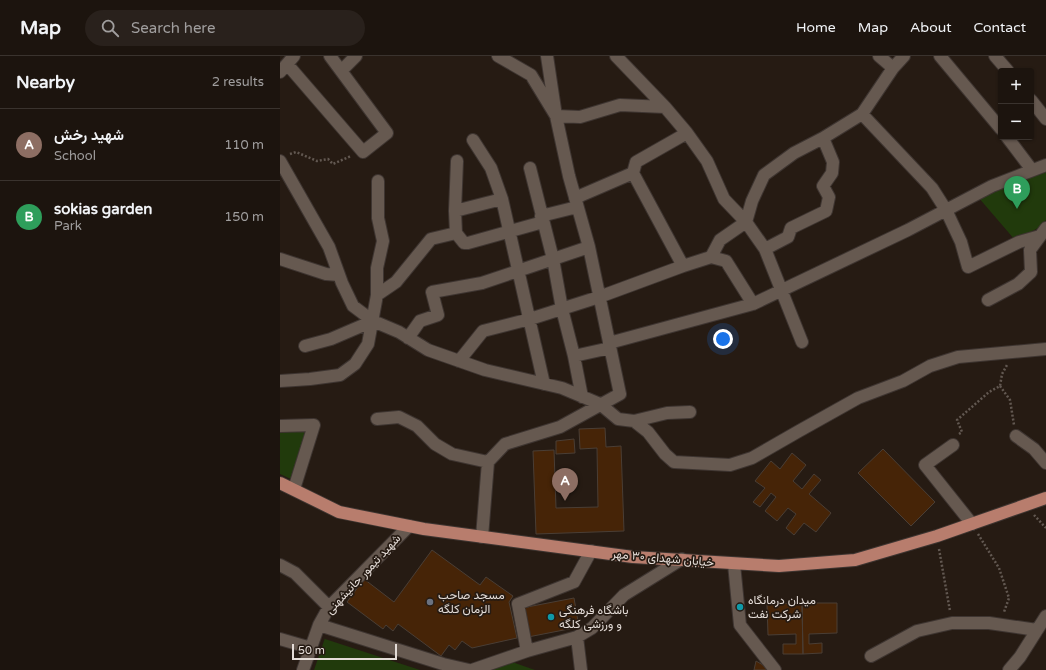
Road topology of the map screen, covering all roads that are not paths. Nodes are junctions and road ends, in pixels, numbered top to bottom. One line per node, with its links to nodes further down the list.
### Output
1 (330, 56): 13 (street)
2 (356, 56): 13 (street)
3 (498, 56): 17 (street)
4 (547, 56): 17 (street)
5 (616, 56): 15 (street)
6 (879, 56): 11 (street)
7 (904, 56): 11 (street)
8 (940, 56): 19 (street)
9 (995, 56): 12 (street)
10 (287, 64): 13 (street)
11 (893, 68): 16 (street)
12 (1005, 68)
13 (341, 71)
14 (1034, 104): 18 (street)
15 (665, 107): 17 (street); 20 (street)
16 (862, 114): 21 (street); 33 (street)
17 (556, 116): 32 (street)
18 (1046, 119)
19 (998, 124)
20 (687, 133): 29 (street); 36 (street)
21 (823, 138): 36 (street); 41 (street)
22 (473, 140): 31 (street)
23 (1009, 140): 28 (street)
24 (283, 158): 47 (street)
25 (457, 161): 34 (street)
26 (1046, 165): 28 (street)
27 (530, 168): 35 (street)
28 (1032, 170): 33 (street)
29 (633, 173): 32 (street); 45 (street)
30 (378, 181): 49 (street)
31 (502, 199): 34 (street); 37 (street)
32 (576, 202): 35 (street); 40 (street)
33 (946, 210): 38 (street); 48 (street)
34 (455, 211): 39 (street)
35 (542, 219): 37 (street); 44 (street)
36 (746, 222): 41 (street); 42 (street)
37 (510, 231): 39 (street); 46 (street)
38 (1043, 232): 51 (street)
39 (456, 233): 49 (street)
40 (589, 247): 44 (street); 50 (street)
41 (765, 249): 48 (street)
42 (711, 257): 45 (street); 52 (street)
43 (280, 259): 47 (street)
44 (553, 259): 46 (street); 53 (street)
45 (683, 266): 50 (street)
46 (519, 271): 54 (street); 56 (street)
47 (339, 275): 55 (street)
48 (782, 290): 52 (street); 57 (street)
49 (377, 295): 55 (street)
50 (599, 297): 53 (street); 58 (street)
51 (988, 300)
52 (753, 304): 58 (street)
53 (562, 309): 54 (street); 61 (street)
54 (530, 319): 62 (street); 64 (street)
55 (373, 321): 56 (street); 59 (street); 63 (street)
56 (408, 338): 62 (street)
57 (802, 342)
58 (609, 345): 61 (street); 66 (street)
59 (305, 346)
60 (1046, 349): 69 (street)
61 (574, 356): 65 (street)
62 (459, 360): 64 (street)
63 (280, 381)
64 (544, 384): 65 (street)
65 (582, 397): 66 (street)
66 (600, 404): 69 (street); 73 (street)
67 (690, 412): 69 (street)
68 (378, 419): 73 (street)
69 (634, 421)
70 (280, 426): 76 (street)
71 (1016, 436): 74 (street)
72 (953, 445): 78 (street)
73 (488, 462): 80 (street)
74 (1046, 463)
75 (280, 483): 76 (main road, خیابان شهدای ۳۰ مهر)
76 (294, 489): 79 (main road, خیابان شهدای ۳۰ مهر)
77 (1046, 498): 78 (main road, خیابان شهدای ۳۰ مهر)
78 (972, 524): 83 (main road, خیابان شهدای ۳۰ مهر)
79 (409, 526): 80 (main road, خیابان شهدای ۳۰ مهر); 85 (street, شهید تیمور جانیشهنی)
80 (482, 537): 81 (main road, خیابان شهدای ۳۰ مهر)
81 (591, 551): 82 (main road, خیابان شهدای ۳۰ مهر); 92 (street)
82 (682, 560): 83 (main road, خیابان شهدای ۳۰ مهر); 89 (street)
83 (734, 564): 98 (street)
84 (280, 565): 85 (street)
85 (329, 607): 87 (street, شهید تیمور جانیشهنی)
86 (1046, 616): 88 (street)
87 (319, 625): 91 (street, شهید تیمور جانیشهنی); 95 (street)
88 (1037, 630): 93 (street); 99 (street)
89 (577, 637): 92 (street); 97 (street)
90 (280, 639): 91 (street)
91 (310, 648): 94 (street, شهید تیمور جانیشهنی)
92 (528, 651): 96 (street)
93 (871, 656)
94 (303, 670)
95 (469, 670)
96 (472, 670)
97 (581, 670)
98 (775, 670)
99 (1009, 670)

